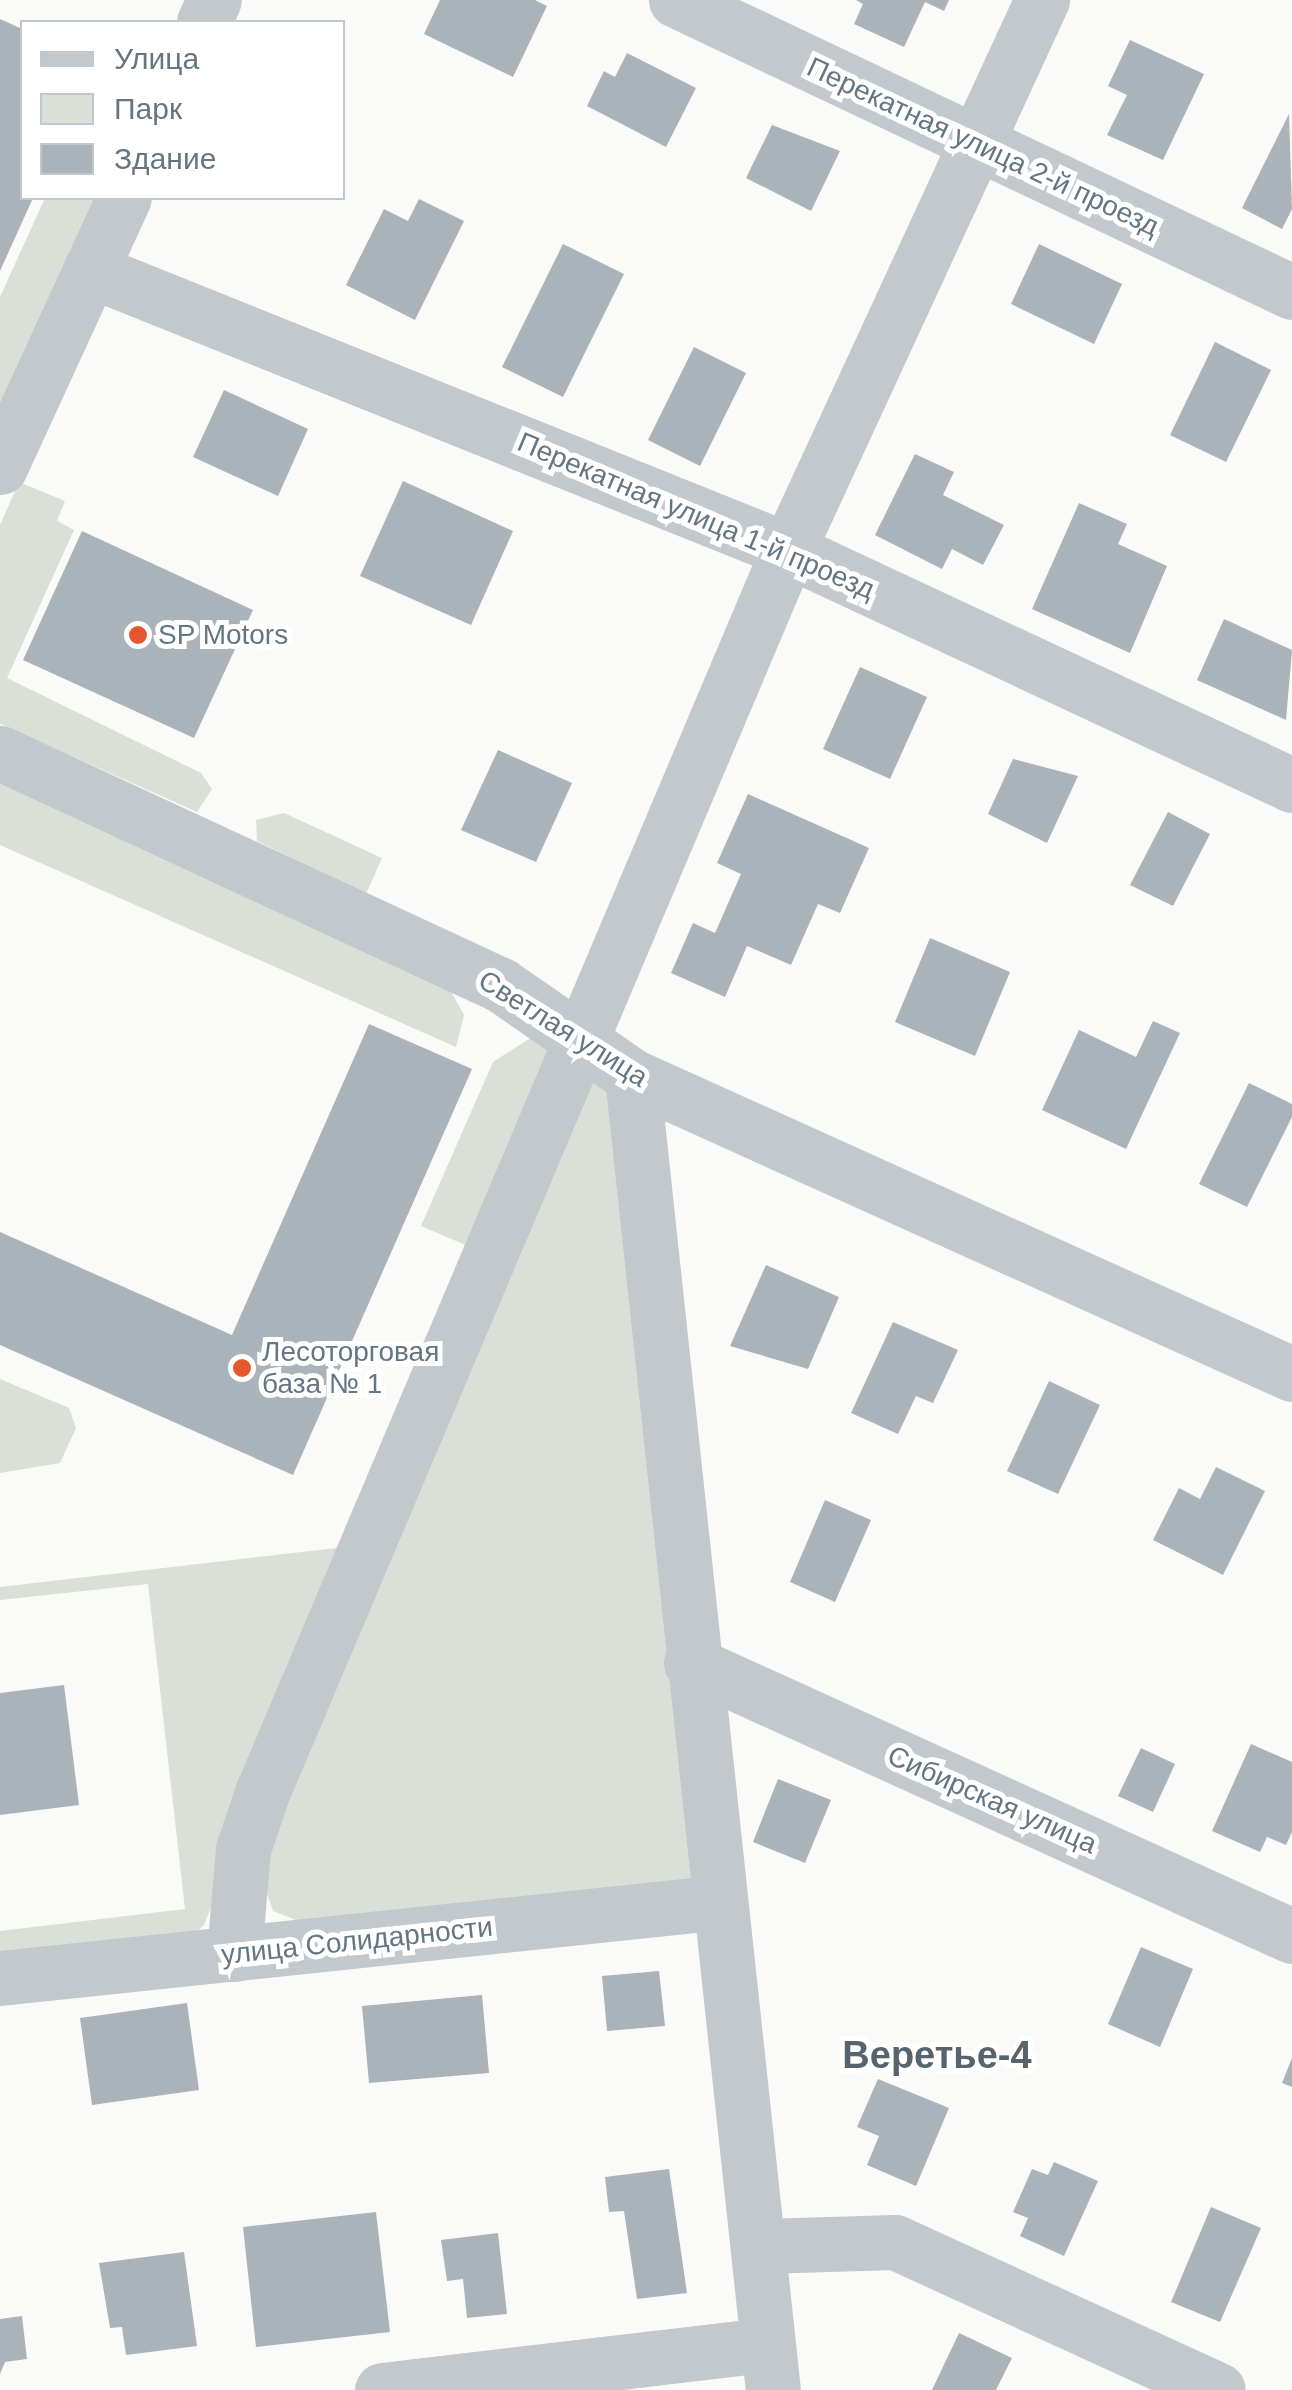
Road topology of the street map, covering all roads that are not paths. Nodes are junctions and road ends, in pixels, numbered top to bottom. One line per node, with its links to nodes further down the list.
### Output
1 (676, 0): 3 (street, Перекатная улица 2-й проезд)
2 (1042, 0): 3 (street)
3 (975, 144): 6 (street, Перекатная улица 2-й проезд); 8 (street)
4 (123, 200): 5 (street)
5 (90, 270): 7 (street); 8 (street, Перекатная улица 1-й проезд)
6 (1292, 292)
7 (0, 466)
8 (788, 550): 10 (street, Перекатная улица 1-й проезд); 11 (street)
9 (0, 753): 11 (street, Светлая улица)
10 (1292, 785)
11 (584, 1034): 12 (street, Светлая улица); 17 (street)
12 (632, 1076): 13 (street, Светлая улица); 14 (street)
13 (1292, 1374)
14 (692, 1663): 15 (street); 16 (street, Сибирская улица)
15 (714, 1903): 17 (street, улица Солидарности); 19 (street)
16 (1292, 1936)
17 (234, 1954): 18 (street, улица Солидарности)
18 (0, 1978)
19 (762, 2246): 20 (street); 22 (street)
20 (770, 2368): 21 (street)
21 (382, 2390)
22 (1218, 2390)

